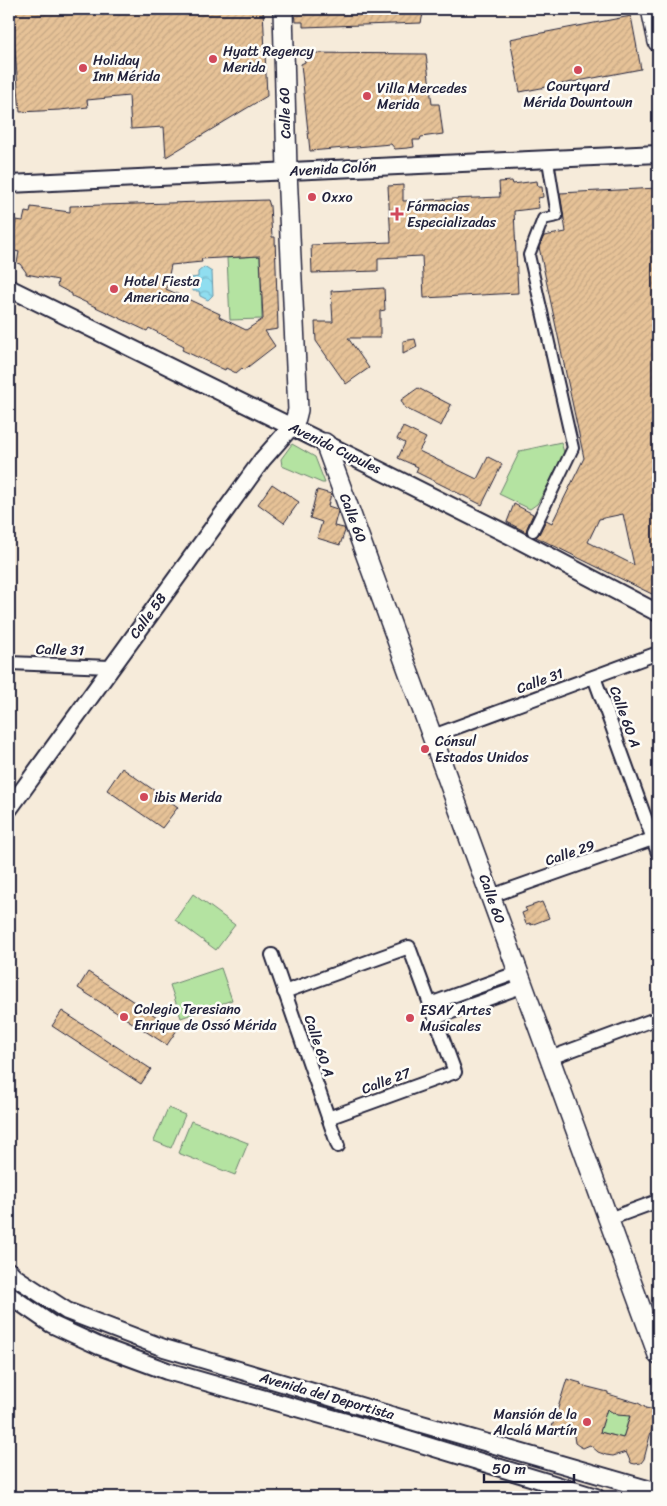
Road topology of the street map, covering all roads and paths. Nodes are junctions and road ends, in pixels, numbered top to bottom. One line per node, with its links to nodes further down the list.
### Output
1 (283, 9): 6 (main road, Calle 60)
2 (651, 9): 3 (main road)
3 (658, 42)
4 (658, 154): 6 (street, Avenida Colón)
5 (548, 167): 11 (street)
6 (287, 170): 7 (street, Avenida Colón); 9 (main road, Calle 60)
7 (9, 184)
8 (9, 288): 9 (street, Avenida Cupules)
9 (292, 426): 10 (street, Avenida Cupules); 15 (street, Calle 58)
10 (325, 442): 12 (street, Avenida Cupules); 17 (main road, Calle 60)
11 (533, 531)
12 (658, 613)
13 (658, 653): 16 (street, Calle 31)
14 (9, 663): 15 (street, Calle 31)
15 (110, 667): 18 (street, Calle 58)
16 (594, 677): 17 (street, Calle 31); 19 (street, Calle 60 A)
17 (433, 736): 21 (main road, Calle 60)
18 (9, 809)
19 (656, 838): 20 (street, Calle 60 A); 21 (street, Calle 29)
20 (658, 853)
21 (491, 896): 23 (main road, Calle 60)
22 (272, 955): 24 (street, Calle 60 A)
23 (521, 979): 25 (street); 26 (street); 28 (main road, Calle 60)
24 (284, 992): 25 (street); 29 (street, Calle 60 A)
25 (430, 1004): 26 (street)
26 (435, 1018): 29 (street, Calle 27)
27 (658, 1018): 28 (street)
28 (550, 1058): 32 (main road, Calle 60)
29 (328, 1118): 30 (street, Calle 60 A)
30 (338, 1146)
31 (658, 1201): 32 (street)
32 (609, 1219): 37 (main road, Calle 60)
33 (9, 1271): 35 (street, Avenida del Deportista)
34 (9, 1295): 36 (street, Avenida del Deportista)
35 (106, 1326): 36 (street); 38 (street, Avenida del Deportista)
36 (99, 1346): 39 (street, Avenida del Deportista)
37 (658, 1355)
38 (401, 1418): 39 (street); 40 (street, Avenida del Deportista)
39 (395, 1436): 41 (street, Avenida del Deportista)
40 (658, 1492)
41 (596, 1497)

